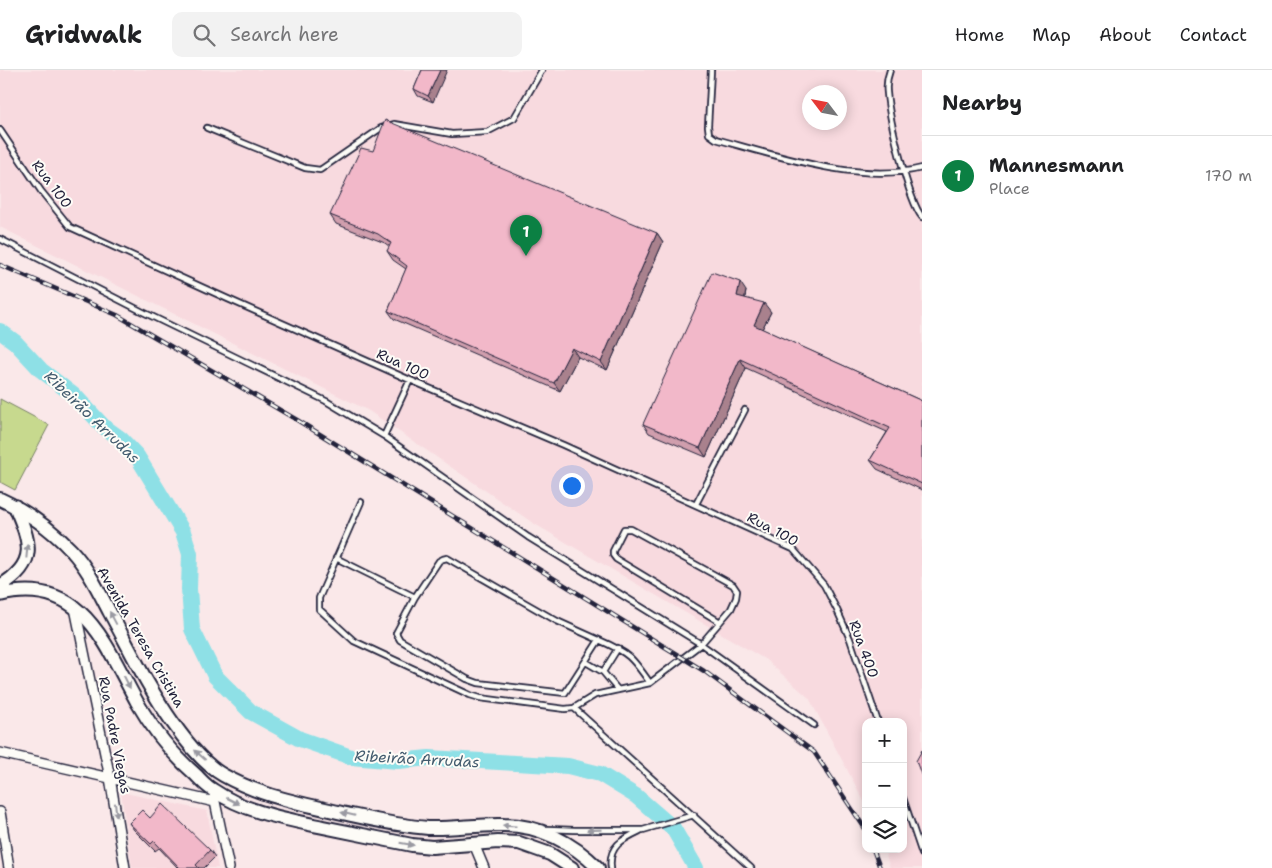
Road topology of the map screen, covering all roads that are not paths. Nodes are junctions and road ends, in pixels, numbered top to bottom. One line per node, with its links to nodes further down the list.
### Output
1 (542, 70): 4 (lane)
2 (711, 70): 7 (lane)
3 (890, 70): 7 (lane)
4 (207, 128)
5 (0, 130): 10 (lane, Rua 100)
6 (922, 168): 7 (lane)
7 (904, 172): 8 (lane)
8 (922, 218)
9 (0, 239): 12 (lane)
10 (410, 380): 12 (lane); 15 (lane, Rua 100)
11 (745, 410): 15 (lane)
12 (384, 436): 25 (lane)
13 (0, 499): 16 (main road, Avenida Teresa Cristina)
14 (361, 502): 17 (lane)
15 (696, 504): 18 (lane, Rua 100)
16 (15, 506): 19 (main road, one-way to 16); 40 (main road, Avenida Teresa Cristina, one-way to 16)
17 (336, 558): 21 (lane); 31 (lane)
18 (824, 585): 32 (lane, Rua 400)
19 (0, 586)
20 (0, 595): 22 (main road)
21 (415, 597): 24 (lane); 27 (lane)
22 (75, 608): 35 (street, Rua Padre Viegas); 36 (main road, one-way to 36)
23 (720, 622): 23 (lane); 25 (lane)
24 (599, 640): 26 (lane); 27 (lane)
25 (701, 644): 29 (lane); 33 (lane)
26 (618, 648): 28 (lane); 29 (lane)
27 (586, 662): 28 (lane)
28 (603, 672): 30 (lane)
29 (650, 683): 30 (lane)
30 (618, 690): 31 (lane)
31 (574, 708): 39 (lane)
32 (877, 718)
33 (814, 725)
34 (0, 753): 35 (street)
35 (110, 778): 36 (street); 45 (street, Rua Padre Viegas, one-way to 45)
36 (213, 796): 42 (main road, one-way to 42); 46 (street)
37 (906, 808): 43 (lane)
38 (0, 812): 44 (street)
39 (694, 815): 41 (lane); 51 (lane)
40 (534, 828): 41 (lane, one-way to 40); 49 (main road, Avenida Teresa Cristina)
41 (643, 830): 50 (lane)
42 (474, 844): 47 (street); 48 (main road)
43 (922, 854)
44 (10, 868)
45 (125, 868)
46 (229, 868)
47 (484, 868)
48 (572, 868)
49 (598, 868)
50 (611, 868)
51 (751, 868)

